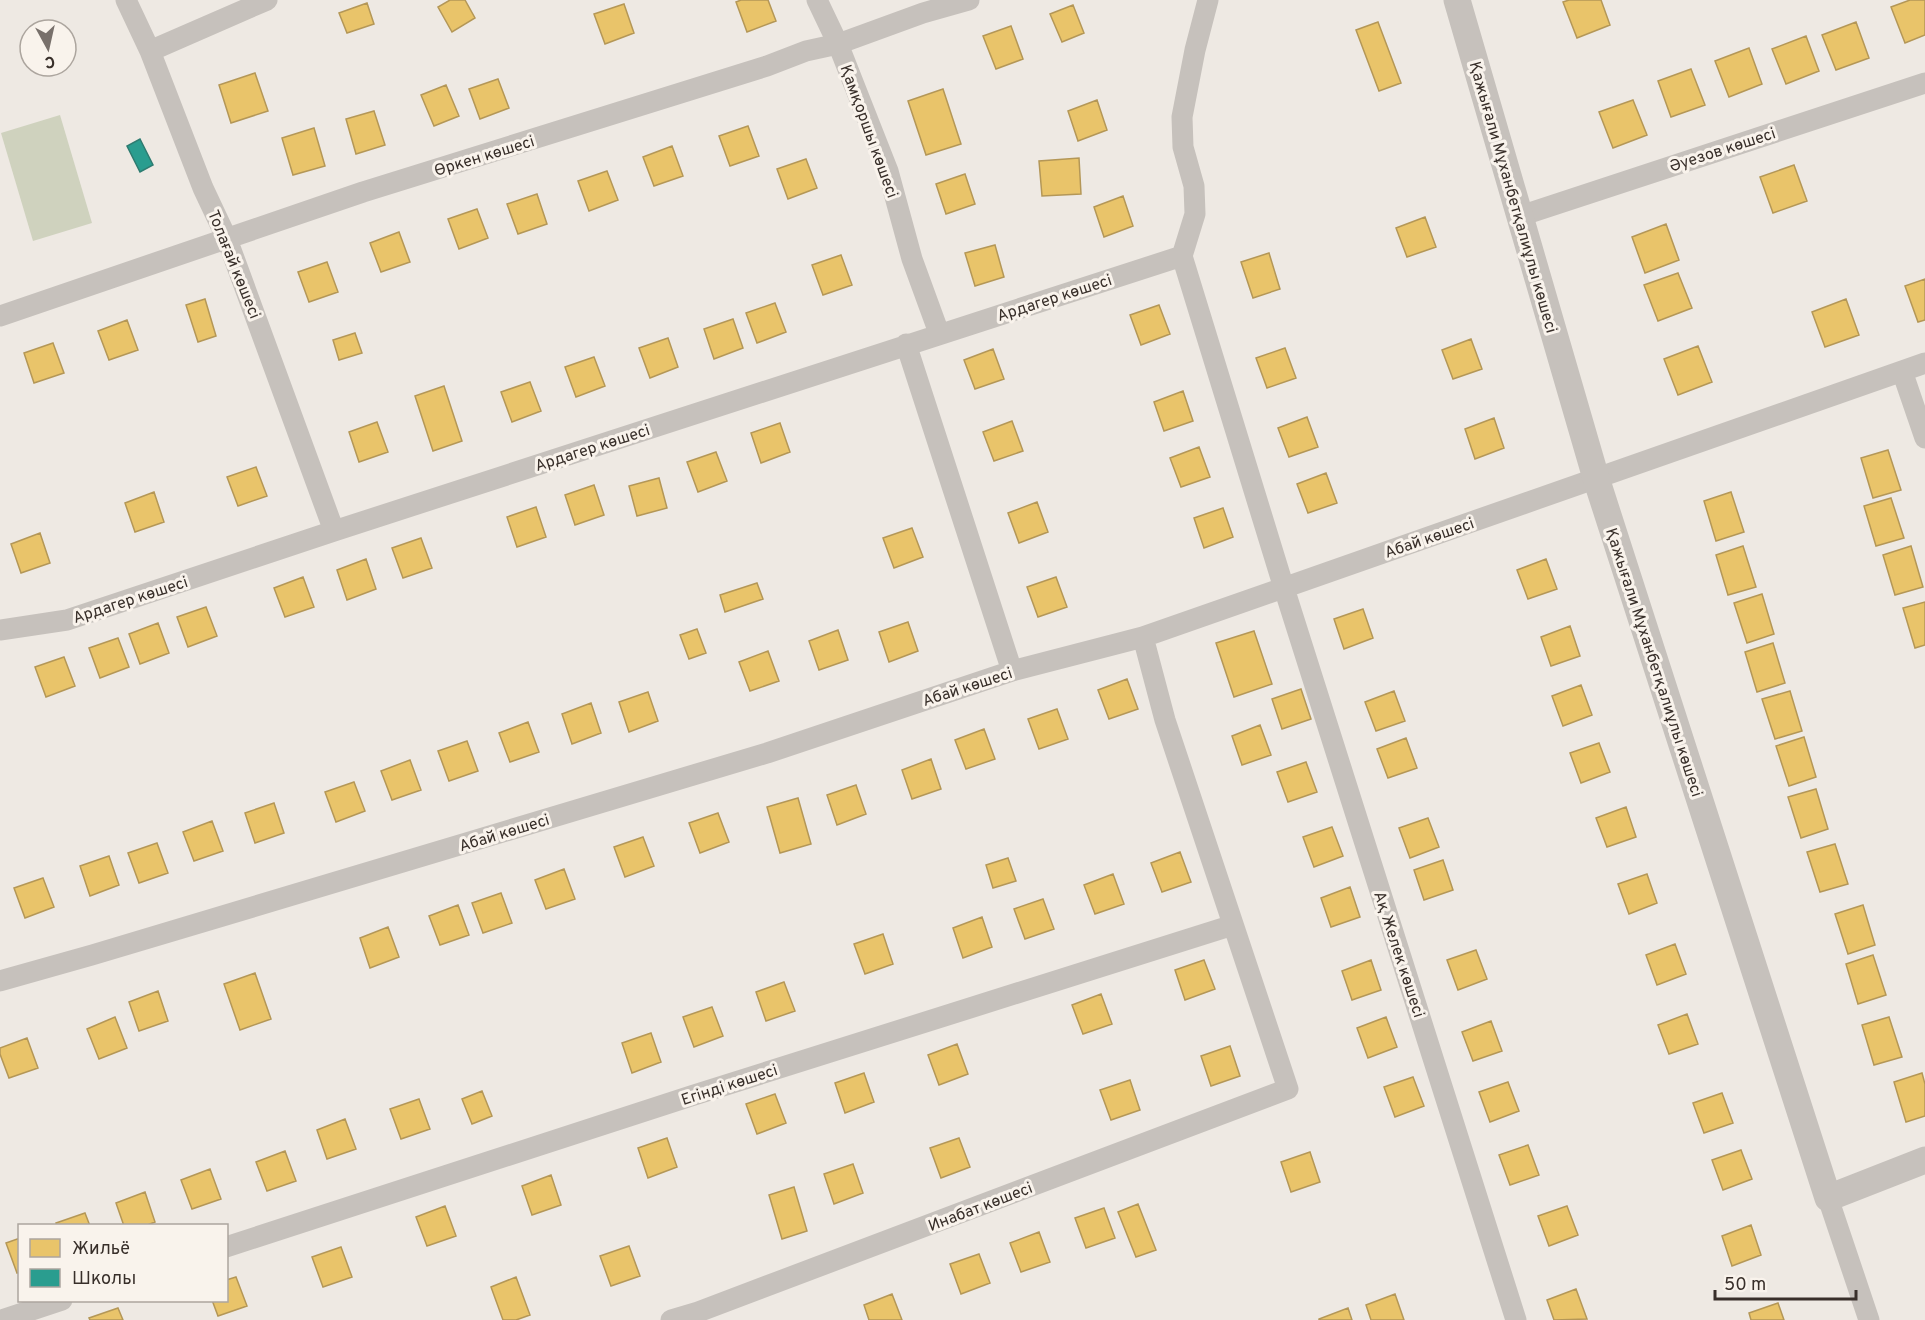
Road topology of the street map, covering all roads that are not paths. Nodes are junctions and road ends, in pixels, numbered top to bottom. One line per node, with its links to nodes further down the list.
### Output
1 (126, 0): 8 (street, Толағай көшесі)
2 (267, 0): 8 (street)
3 (818, 0): 7 (street, Қамқоршы көшесі)
4 (969, 0): 7 (street, Өркен көшесі)
5 (1208, 0): 12 (street)
6 (1457, 0): 10 (street, Қажығали Мұханбетқалиұлы көшесі)
7 (838, 44): 11 (street, Өркен көшесі); 14 (street, Қамқоршы көшесі)
8 (150, 51): 11 (street, Толағай көшесі)
9 (1925, 83): 10 (street, Әуезов көшесі)
10 (1520, 216): 19 (street, Қажығали Мұханбетқалиұлы көшесі)
11 (227, 239): 13 (street, Өркен көшесі); 20 (street, Толағай көшесі)
12 (1182, 256): 14 (street, Ардагер көшесі); 21 (street, Ақ Желек көшесі)
13 (0, 316)
14 (939, 333): 15 (street, Ардагер көшесі)
15 (906, 344): 20 (street, Ардагер көшесі); 24 (street)
16 (1925, 363): 17 (street, Абай көшесі)
17 (1902, 371): 18 (street); 19 (street, Абай көшесі)
18 (1925, 438)
19 (1596, 478): 21 (street, Абай көшесі); 28 (street, Қажығали Мұханбетқалиұлы көшесі)
20 (334, 531): 22 (street, Ардагер көшесі)
21 (1284, 588): 23 (street, Абай көшесі); 34 (street, Ақ Желек көшесі)
22 (0, 630)
23 (1143, 637): 24 (street, Абай көшесі); 25 (street)
24 (1012, 671): 26 (street, Абай көшесі)
25 (1233, 925): 29 (street, Егінді көшесі); 31 (street, Инабат көшесі)
26 (0, 981)
27 (1925, 1160): 28 (street)
28 (1828, 1198): 35 (street, Қажығали Мұханбетқалиұлы көшесі)
29 (228, 1246)
30 (56, 1302): 32 (street)
31 (700, 1316): 33 (street, Инабат көшесі)
32 (2, 1320)
33 (671, 1320)
34 (1516, 1320)
35 (1869, 1320)

